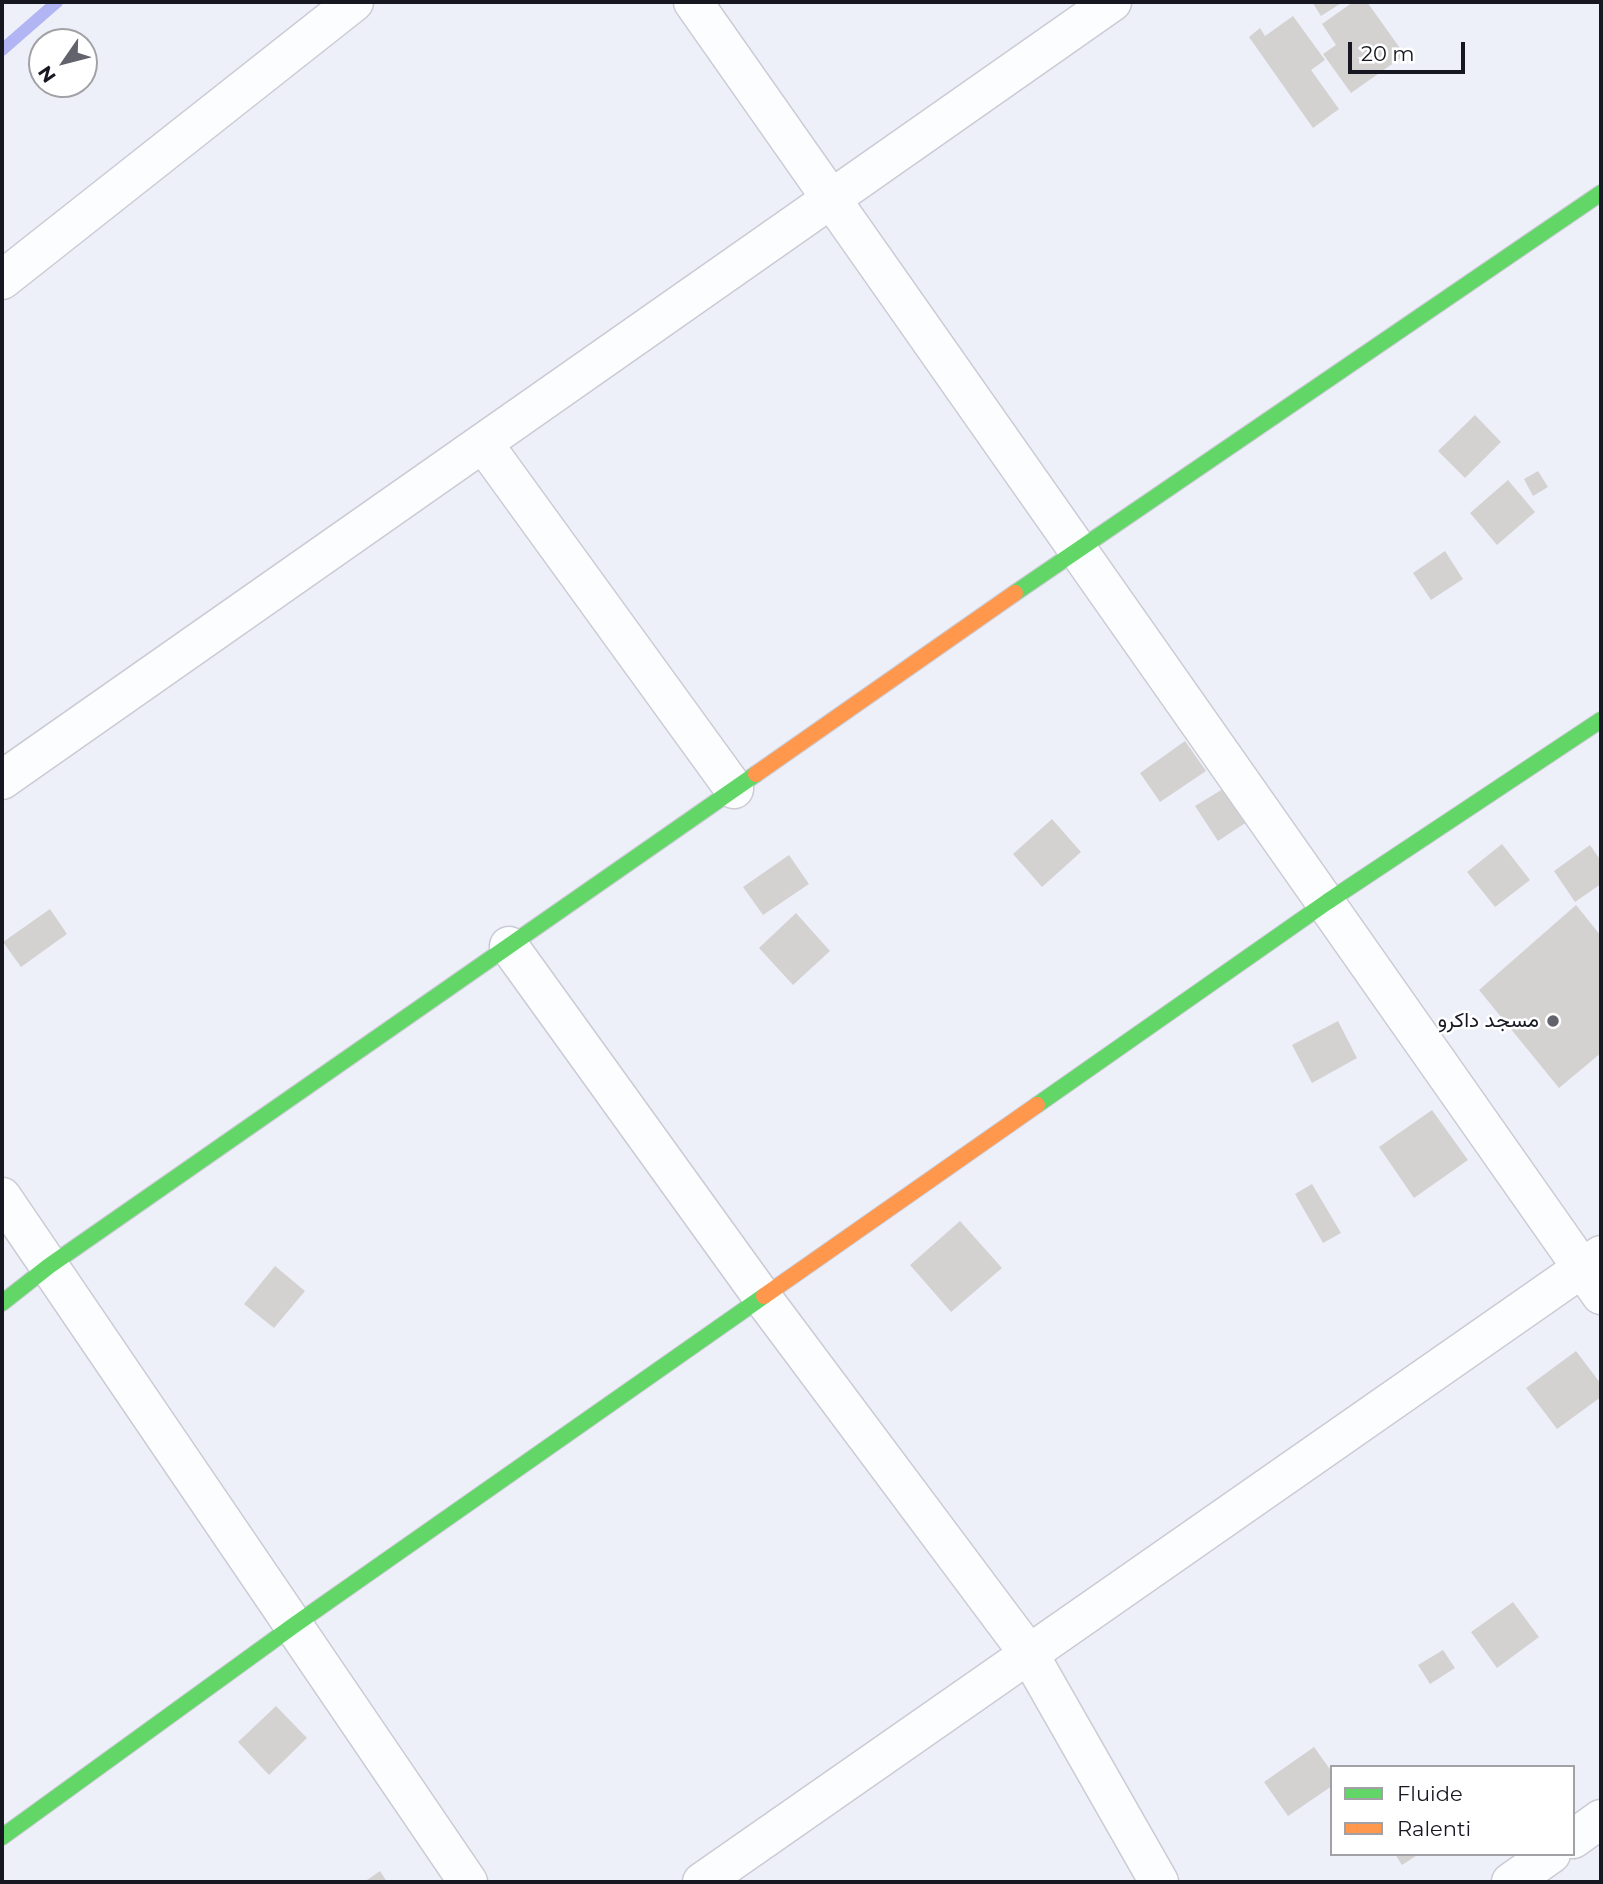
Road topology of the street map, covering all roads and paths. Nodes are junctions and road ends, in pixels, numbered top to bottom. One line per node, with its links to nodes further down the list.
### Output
1 (354, 2): 6 (street)
2 (693, 2): 5 (street)
3 (1112, 2): 5 (street)
4 (1601, 193): 8 (street)
5 (832, 200): 7 (street); 8 (street)
6 (2, 280)
7 (483, 443): 10 (street); 11 (street)
8 (1077, 550): 11 (street); 12 (street)
9 (1601, 720): 12 (street)
10 (2, 780)
11 (734, 789): 13 (street)
12 (1327, 902): 16 (street); 17 (street)
13 (509, 946): 15 (street); 17 (street)
14 (2, 1197): 15 (street)
15 (49, 1266): 18 (street); 19 (street)
16 (1594, 1273): 20 (street)
17 (762, 1297): 19 (street); 20 (street)
18 (2, 1303)
19 (293, 1626): 22 (street); 25 (street)
20 (1029, 1654): 26 (street); 27 (street)
21 (1601, 1819): 23 (street)
22 (2, 1837)
23 (1575, 1838)
24 (1548, 1856): 28 (street)
25 (468, 1882)
26 (702, 1882)
27 (1159, 1882)
28 (1511, 1882)

